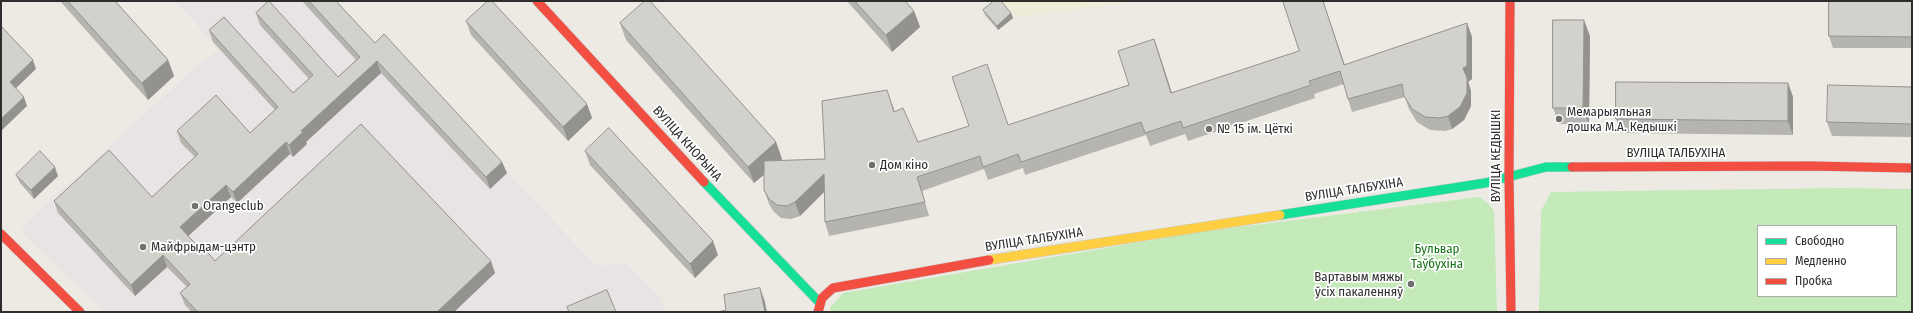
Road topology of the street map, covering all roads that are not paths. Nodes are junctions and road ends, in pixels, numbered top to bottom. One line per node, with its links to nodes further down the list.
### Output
1 (537, 1): 6 (main road, ВУЛІЦА КНОРЫНА)
2 (1510, 1): 4 (main road, ВУЛІЦА КЕДЫШКІ)
3 (1912, 168): 4 (main road, ВУЛІЦА ТАЛБУХІНА)
4 (1509, 176): 6 (main road, ВУЛІЦА ТАЛБУХІНА); 9 (main road, ВУЛІЦА КЕДЫШКІ)
5 (1, 234): 7 (main road)
6 (819, 302): 8 (main road)
7 (80, 312)
8 (818, 312)
9 (1511, 312)

